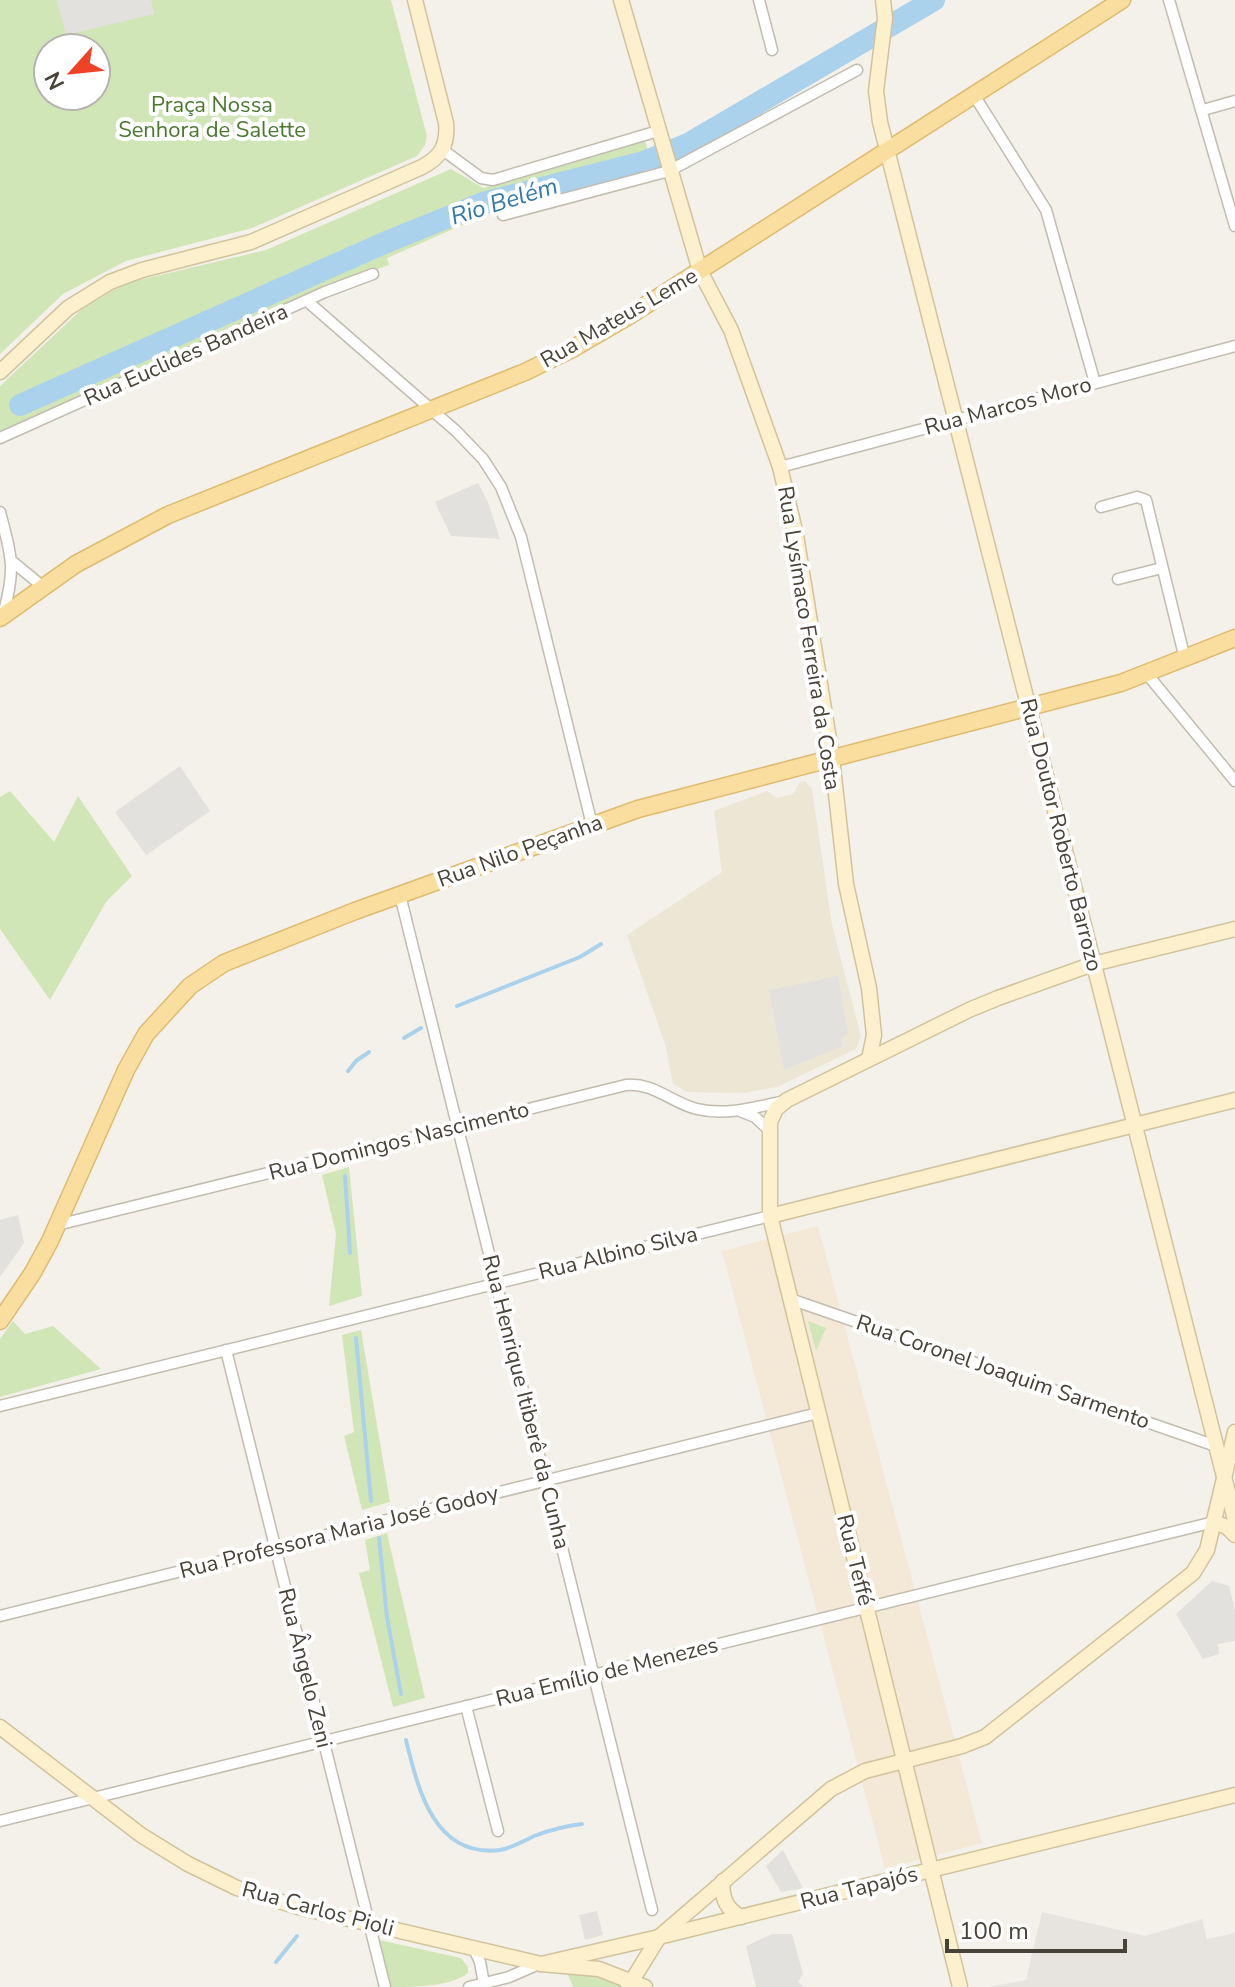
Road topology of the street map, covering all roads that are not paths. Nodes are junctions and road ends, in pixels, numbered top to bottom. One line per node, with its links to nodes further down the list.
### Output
1 (415, 0): 13 (main road)
2 (621, 0): 12 (main road, Rua Lysímaco Ferreira da Costa)
3 (759, 0): 7 (street)
4 (883, 0): 14 (main road, Rua Doutor Roberto Barrozo)
5 (1122, 0): 9 (main road, Rua Mateus Leme)
6 (1169, 0): 11 (street)
7 (772, 50)
8 (857, 70): 15 (street)
9 (974, 95): 14 (main road, Rua Mateus Leme); 23 (street)
10 (1235, 101): 11 (street)
11 (1203, 110): 17 (street)
12 (660, 137): 13 (street); 15 (main road, Rua Lysímaco Ferreira da Costa)
13 (443, 150): 22 (main road)
14 (887, 151): 18 (main road, Rua Mateus Leme); 25 (main road, Rua Doutor Roberto Barrozo)
15 (668, 166): 16 (street); 18 (main road, Rua Lysímaco Ferreira da Costa)
16 (503, 215)
17 (1235, 226)
18 (700, 271): 24 (main road, Rua Mateus Leme); 27 (main road, Rua Lysímaco Ferreira da Costa)
19 (373, 274): 20 (street, Rua Euclides Bandeira)
20 (307, 301): 24 (street); 26 (street, Rua Euclides Bandeira)
21 (1235, 346): 23 (street, Rua Marcos Moro)
22 (0, 372)
23 (1095, 383): 25 (street, Rua Marcos Moro)
24 (431, 409): 33 (main road, Rua Mateus Leme); 41 (street)
25 (955, 420): 27 (street, Rua Marcos Moro); 38 (main road, Rua Doutor Roberto Barrozo)
26 (0, 438)
27 (780, 467): 39 (main road, Rua Lysímaco Ferreira da Costa)
28 (1101, 507): 31 (street)
29 (0, 512): 30 (street)
30 (13, 562): 33 (street); 34 (street)
31 (1162, 568): 32 (street); 36 (street)
32 (1118, 579)
33 (42, 586): 34 (main road, Rua Mateus Leme)
34 (2, 617)
35 (1235, 638): 36 (main road, Rua Nilo Peçanha)
36 (1185, 659): 37 (main road, Rua Nilo Peçanha)
37 (1147, 674): 38 (main road, Rua Nilo Peçanha); 40 (street)
38 (1028, 707): 39 (main road, Rua Nilo Peçanha); 44 (main road, Rua Doutor Roberto Barrozo)
39 (832, 758): 41 (main road, Rua Nilo Peçanha); 45 (main road, Rua Lysímaco Ferreira da Costa)
40 (1235, 781)
41 (592, 825): 42 (main road, Rua Nilo Peçanha)
42 (400, 895): 52 (street, Rua Henrique Itiberê da Cunha); 55 (main road, Rua Nilo Peçanha)
43 (1235, 929): 44 (main road, Rua Domingos Nascimento)
44 (1093, 964): 46 (main road, Rua Domingos Nascimento); 51 (main road, Rua Doutor Roberto Barrozo)
45 (869, 988): 46 (main road); 47 (main road, Rua Lysímaco Ferreira da Costa)
46 (896, 1046): 47 (main road, Rua Domingos Nascimento)
47 (869, 1059): 48 (main road, Rua Domingos Nascimento)
48 (787, 1100): 50 (street, Rua Domingos Nascimento); 53 (main road)
49 (1235, 1100): 51 (main road, Rua Albino Silva)
50 (738, 1111): 52 (street, Rua Domingos Nascimento); 53 (street, Rua Domingos Nascimento)
51 (1134, 1125): 54 (main road, Rua Albino Silva); 63 (main road, Rua Doutor Roberto Barrozo)
52 (458, 1126): 55 (street, Rua Domingos Nascimento); 56 (street, Rua Henrique Itiberê da Cunha)
53 (769, 1130): 54 (main road, Rua Teffé)
54 (770, 1216): 56 (street, Rua Albino Silva); 57 (main road, Rua Teffé)
55 (57, 1225): 58 (main road, Rua Nilo Peçanha)
56 (496, 1283): 59 (street, Rua Albino Silva); 65 (street, Rua Henrique Itiberê da Cunha)
57 (790, 1299): 61 (main road, Rua Teffé); 63 (street, Rua Coronel Joaquim Sarmento)
58 (0, 1321)
59 (226, 1350): 60 (street, Rua Albino Silva); 69 (street, Rua Ângelo Zeni)
60 (0, 1406)
61 (818, 1413): 65 (street, Rua Professora Maria José Godoy); 70 (main road, Rua Teffé)
62 (1234, 1434): 63 (main road); 64 (main road)
63 (1216, 1446): 64 (main road, Rua Doutor Roberto Barrozo)
64 (1223, 1474): 66 (main road, Rua Doutor Roberto Barrozo); 67 (main road)
65 (545, 1481): 69 (street, Rua Professora Maria José Godoy); 72 (street, Rua Henrique Itiberê da Cunha)
66 (1235, 1518)
67 (1214, 1522): 68 (main road); 70 (street, Rua Emílio de Menezes); 76 (main road)
68 (1235, 1535)
69 (275, 1548): 71 (street, Rua Professora Maria José Godoy); 75 (street, Rua Ângelo Zeni)
70 (866, 1608): 72 (street, Rua Emílio de Menezes); 76 (main road, Rua Teffé)
71 (0, 1616)
72 (594, 1675): 73 (street, Rua Emílio de Menezes); 83 (street, Rua Henrique Itiberê da Cunha)
73 (466, 1706): 75 (street, Rua Emílio de Menezes); 80 (street)
74 (0, 1727): 78 (main road, Rua Carlos Pioli)
75 (324, 1741): 78 (street, Rua Emílio de Menezes); 85 (street, Rua Ângelo Zeni)
76 (904, 1759): 81 (main road, Rua Teffé); 82 (main road)
77 (1235, 1795): 81 (main road, Rua Tapajós)
78 (91, 1799): 79 (street, Rua Emílio de Menezes); 85 (main road, Rua Carlos Pioli)
79 (0, 1821)
80 (498, 1831)
81 (931, 1870): 84 (main road, Rua Tapajós); 93 (main road, Rua Teffé)
82 (723, 1881): 84 (main road); 86 (main road)
83 (652, 1910)
84 (741, 1917): 86 (main road, Rua Tapajós)
85 (369, 1924): 87 (main road, Rua Carlos Pioli); 91 (street, Rua Ângelo Zeni)
86 (659, 1937): 88 (main road, Rua Tapajós); 90 (main road)
87 (473, 1947): 88 (main road, Rua Carlos Pioli); 89 (street)
88 (541, 1964): 89 (street, Rua Tapajós); 90 (main road, Rua Carlos Pioli)
89 (484, 1984): 92 (street, Rua Tapajós)
90 (635, 1985)
91 (385, 1987)
92 (469, 1987)
93 (960, 1987)

